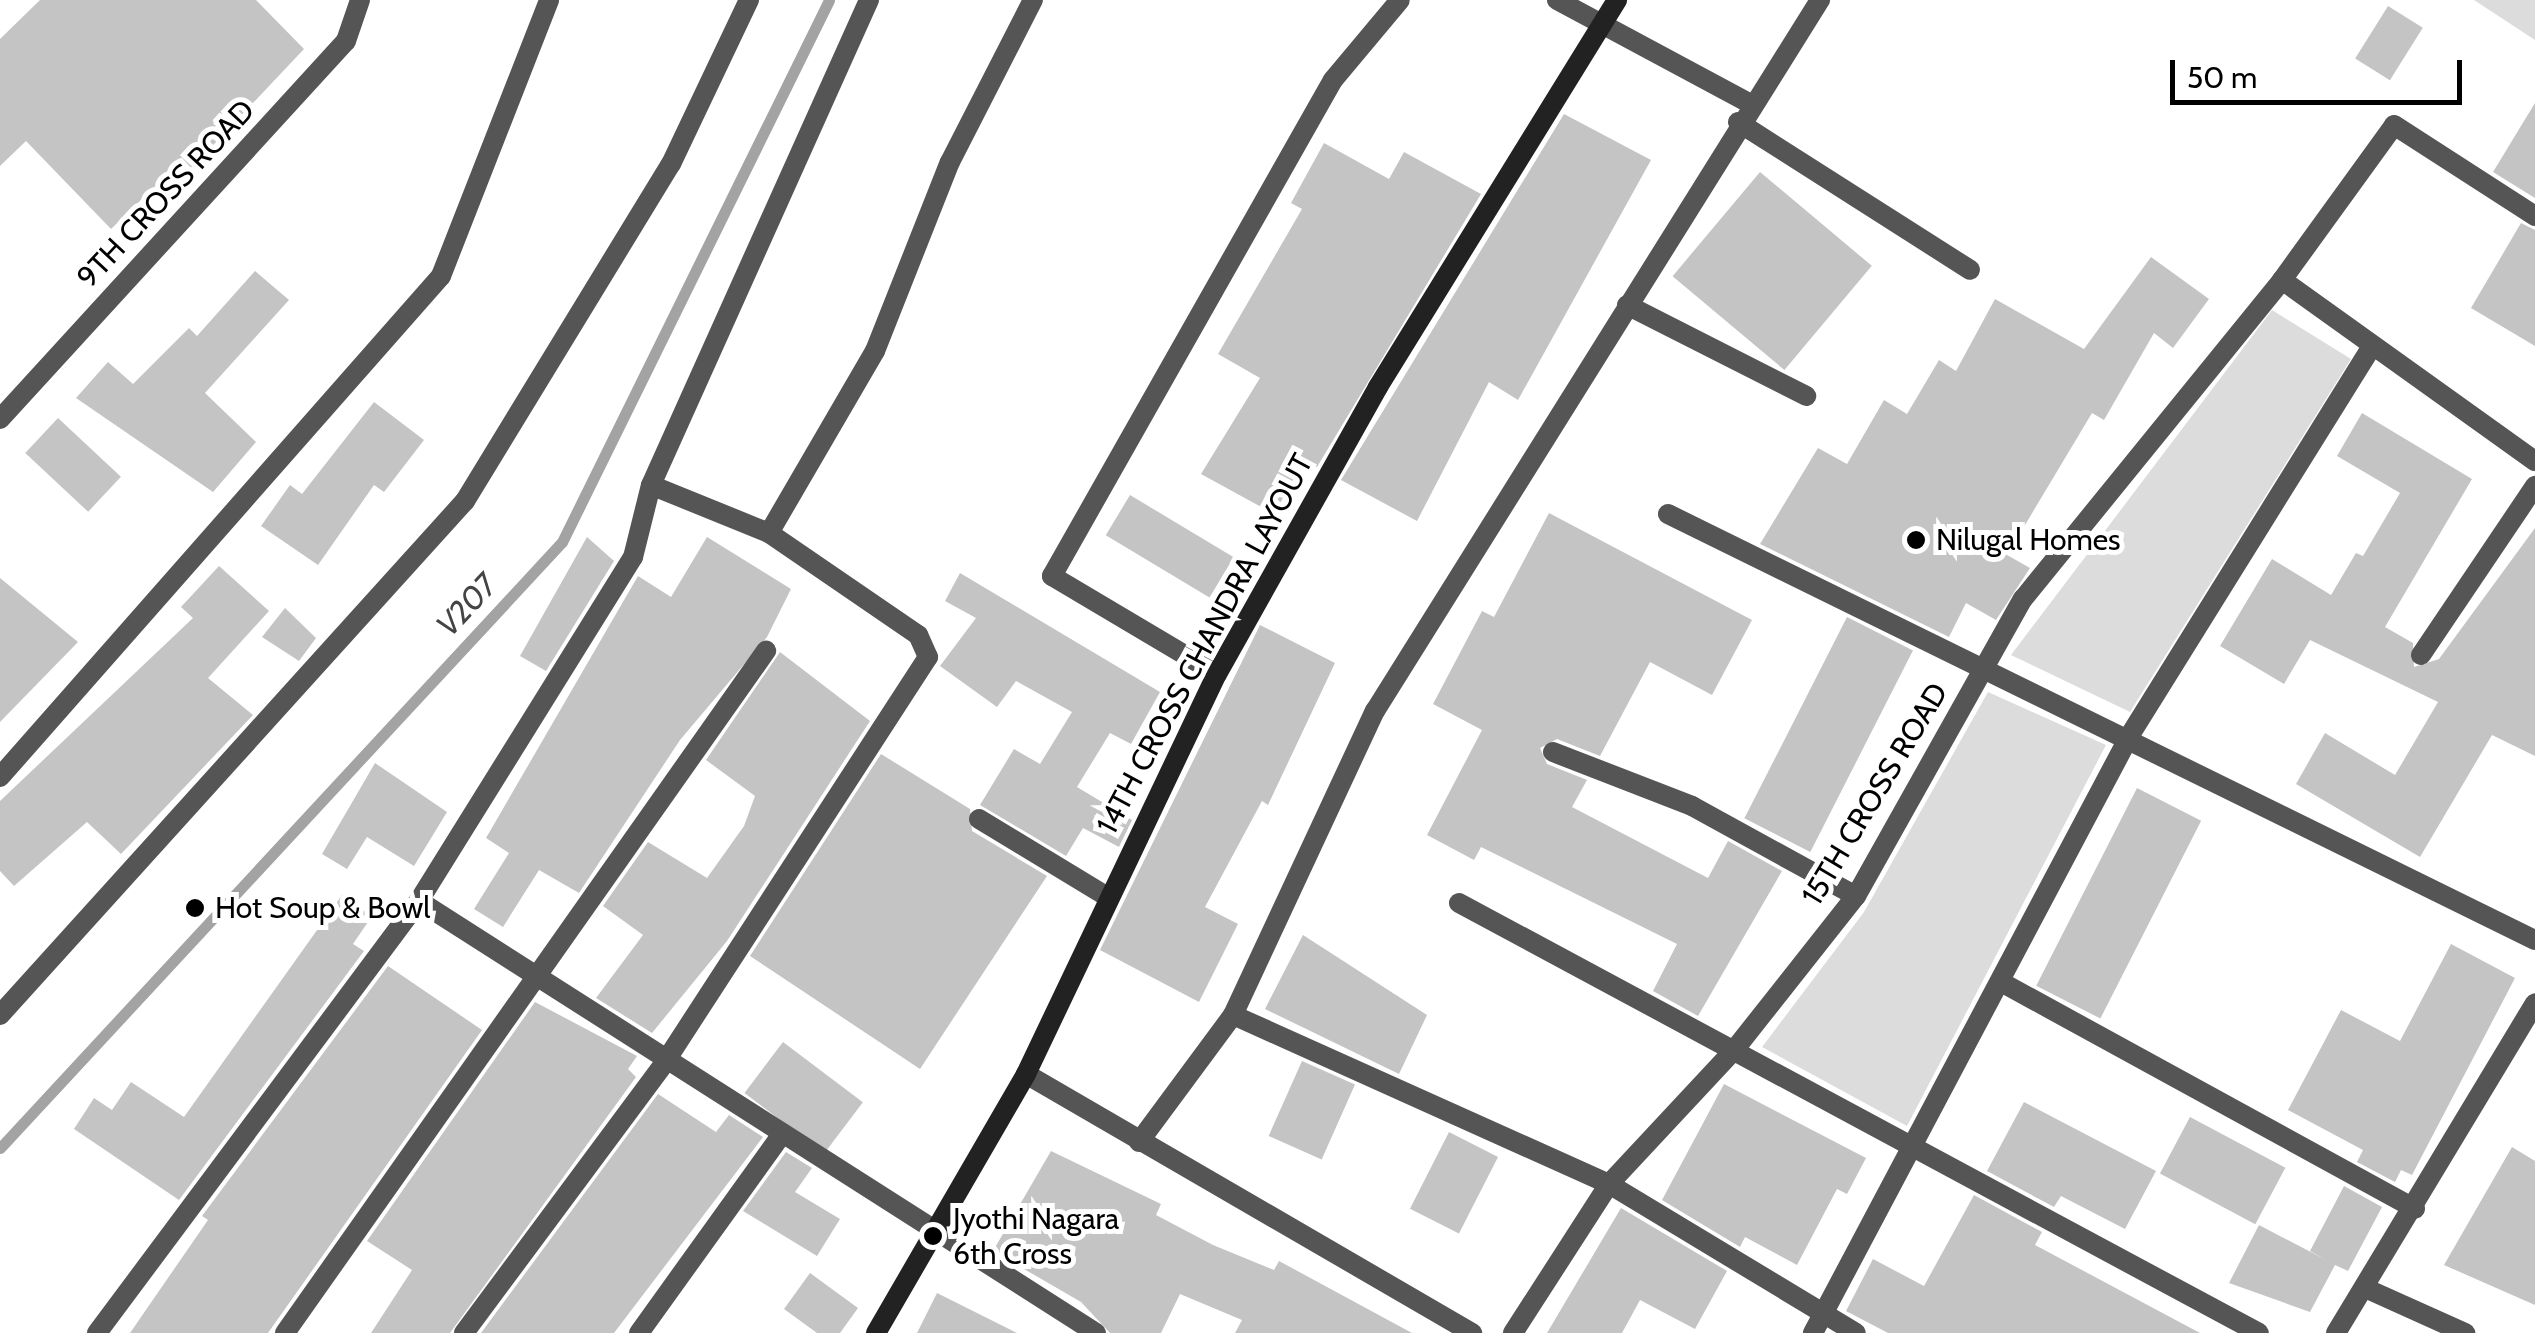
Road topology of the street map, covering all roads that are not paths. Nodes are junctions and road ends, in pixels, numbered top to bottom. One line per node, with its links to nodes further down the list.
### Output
1 (360, 0): 18 (street, 9TH CROSS ROAD)
2 (549, 0): 30 (street)
3 (749, 0): 40 (street)
4 (869, 0): 20 (street)
5 (1033, 0): 23 (street)
6 (1400, 0): 27 (street)
7 (1557, 0): 10 (street)
8 (1617, 0): 10 (main road, 14TH CROSS CHANDRA LAYOUT)
9 (1820, 0): 11 (street)
10 (1599, 28): 11 (street); 27 (main road, 14TH CROSS CHANDRA LAYOUT)
11 (1745, 113): 13 (street); 15 (street)
12 (2535, 216): 14 (street, 15TH CROSS ROAD)
13 (1970, 270)
14 (2282, 280): 16 (street); 26 (street, 15TH CROSS ROAD)
15 (1626, 305): 17 (street); 41 (street)
16 (2370, 348): 19 (street); 28 (street)
17 (1806, 396)
18 (0, 419)
19 (2535, 460)
20 (651, 485): 23 (street); 34 (street)
21 (2535, 486): 25 (street)
22 (1668, 514): 26 (street)
23 (769, 533): 43 (street)
24 (766, 651): 37 (street)
25 (2420, 655)
26 (1983, 672): 28 (street); 33 (street, 15TH CROSS ROAD)
27 (1217, 674): 32 (main road, 14TH CROSS CHANDRA LAYOUT)
28 (2130, 735): 36 (street); 38 (street)
29 (1553, 752): 33 (street)
30 (0, 777)
31 (978, 819): 32 (street)
32 (1106, 896): 44 (main road, 14TH CROSS CHANDRA LAYOUT)
33 (1856, 896): 42 (street, 15TH CROSS ROAD)
34 (419, 901): 37 (street); 53 (street)
35 (1458, 903): 42 (street)
36 (2535, 940)
37 (540, 975): 43 (street); 54 (street)
38 (2001, 982): 47 (street); 49 (street)
39 (2535, 1003): 49 (street)
40 (0, 1015)
41 (1233, 1015): 46 (street); 48 (street)
42 (1736, 1049): 47 (street); 48 (street, 15TH CROSS ROAD)
43 (665, 1062): 45 (street); 55 (street)
44 (1026, 1074): 46 (street); 50 (main road, 14TH CROSS CHANDRA LAYOUT)
45 (779, 1138): 50 (street); 56 (street)
46 (1139, 1142): 59 (street)
47 (1912, 1152): 52 (street); 63 (street)
48 (1609, 1184): 52 (street); 60 (street, 15TH CROSS ROAD)
49 (2415, 1209): 51 (street)
50 (934, 1236): 57 (main road, 14TH CROSS CHANDRA LAYOUT); 58 (street)
51 (2365, 1288): 64 (street); 65 (street)
52 (1824, 1314): 61 (street); 62 (street)
53 (97, 1333)
54 (285, 1333)
55 (464, 1333)
56 (639, 1333)
57 (876, 1333)
58 (1096, 1333)
59 (1472, 1333)
60 (1513, 1333)
61 (1813, 1333)
62 (1856, 1333)
63 (2259, 1333)
64 (2336, 1333)
65 (2465, 1333)

